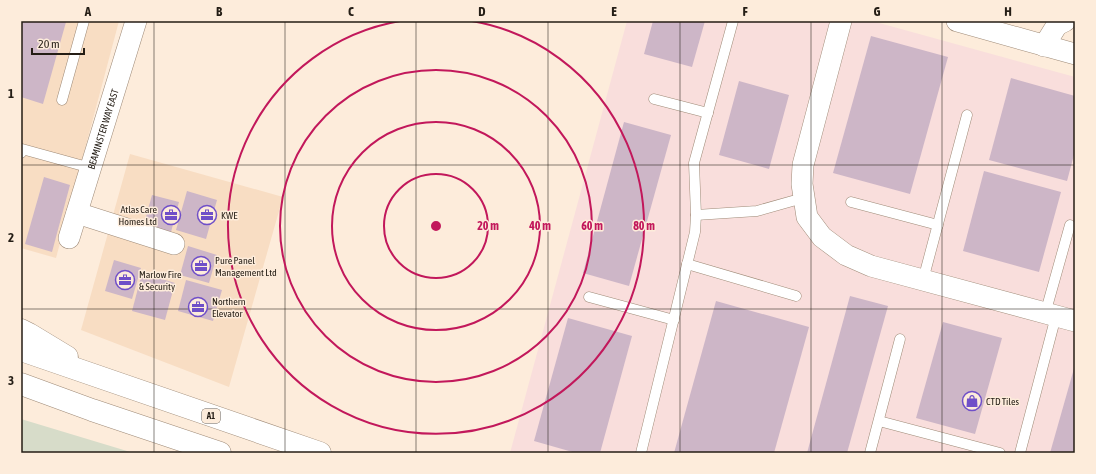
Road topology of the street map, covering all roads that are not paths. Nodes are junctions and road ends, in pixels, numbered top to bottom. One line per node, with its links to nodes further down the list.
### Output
1 (84, 21): 10 (lane)
2 (135, 21): 14 (street, BEAMINSTER WAY EAST)
3 (733, 21): 11 (lane)
4 (840, 21): 15 (street)
5 (957, 21): 7 (street)
6 (1065, 21): 7 (street)
7 (1044, 46): 8 (street)
8 (1075, 54)
9 (654, 99): 11 (lane)
10 (62, 100)
11 (708, 113): 18 (lane)
12 (967, 115): 19 (lane)
13 (21, 150): 14 (lane)
14 (91, 168): 17 (street, BEAMINSTER WAY EAST)
15 (803, 198): 18 (lane); 24 (street)
16 (851, 202): 19 (lane)
17 (77, 213): 21 (street, BEAMINSTER WAY EAST); 22 (street)
18 (696, 215): 23 (lane)
19 (938, 225): 24 (lane)
20 (1070, 225): 27 (lane)
21 (69, 238)
22 (174, 244)
23 (687, 264): 25 (lane); 28 (lane)
24 (923, 280): 27 (street)
25 (796, 296)
26 (589, 297): 28 (lane)
27 (1059, 317): 42 (lane)
28 (674, 320): 39 (lane)
29 (21, 330): 32 (highway, A1)
30 (900, 339): 36 (lane)
31 (21, 350): 32 (highway, A1)
32 (103, 379): 38 (highway, A1)
33 (21, 384): 35 (highway)
34 (21, 398): 35 (highway)
35 (92, 410): 37 (highway)
36 (879, 421): 40 (lane); 41 (lane)
37 (220, 453)
38 (320, 453)
39 (641, 453)
40 (870, 453)
41 (1000, 453)
42 (1020, 453)

